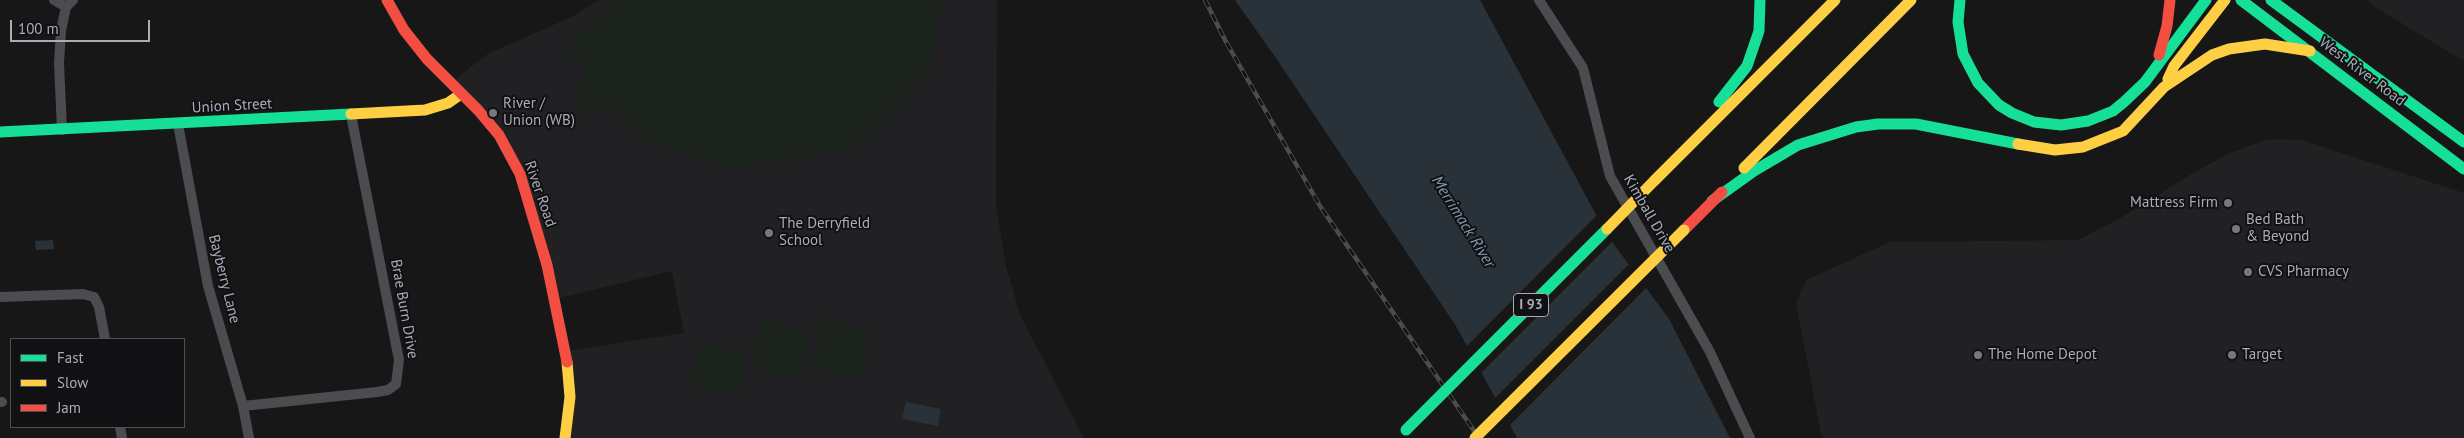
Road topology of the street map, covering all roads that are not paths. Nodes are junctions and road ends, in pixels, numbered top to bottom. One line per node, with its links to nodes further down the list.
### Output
1 (54, 0): 13 (street)
2 (387, 0): 17 (main road, River Road)
3 (1539, 0): 33 (street, Kimball Drive)
4 (1760, 0): 24 (main road)
5 (1835, 0): 24 (main road, I 93)
6 (1911, 0): 25 (main road)
7 (1960, 0): 15 (main road)
8 (2170, 0): 15 (main road)
9 (2206, 0): 15 (main road)
10 (2224, 0): 16 (main road)
11 (2241, 0): 14 (main road, West River Road)
12 (2271, 0): 22 (main road, West River Road)
13 (70, 4): 20 (street)
14 (2310, 51): 16 (main road); 23 (main road, West River Road)
15 (2153, 70)
16 (2164, 87): 25 (main road)
17 (462, 94): 18 (main road, Union Street); 31 (main road, River Road)
18 (351, 115): 19 (main road, Union Street); 28 (street, Brae Burn Drive)
19 (178, 124): 20 (main road, Union Street); 28 (street, Bayberry Lane)
20 (62, 130): 21 (main road, Union Street)
21 (0, 132)
22 (2464, 142)
23 (2464, 169)
24 (1656, 180): 29 (main road, I 93, bridge)
25 (1712, 201): 32 (main road, bridge)
26 (0, 297): 27 (street)
27 (105, 338)
28 (243, 406): 30 (street, Bayberry Lane)
29 (1402, 434)
30 (249, 438)
31 (565, 438)
32 (1475, 438)
33 (1750, 438)

